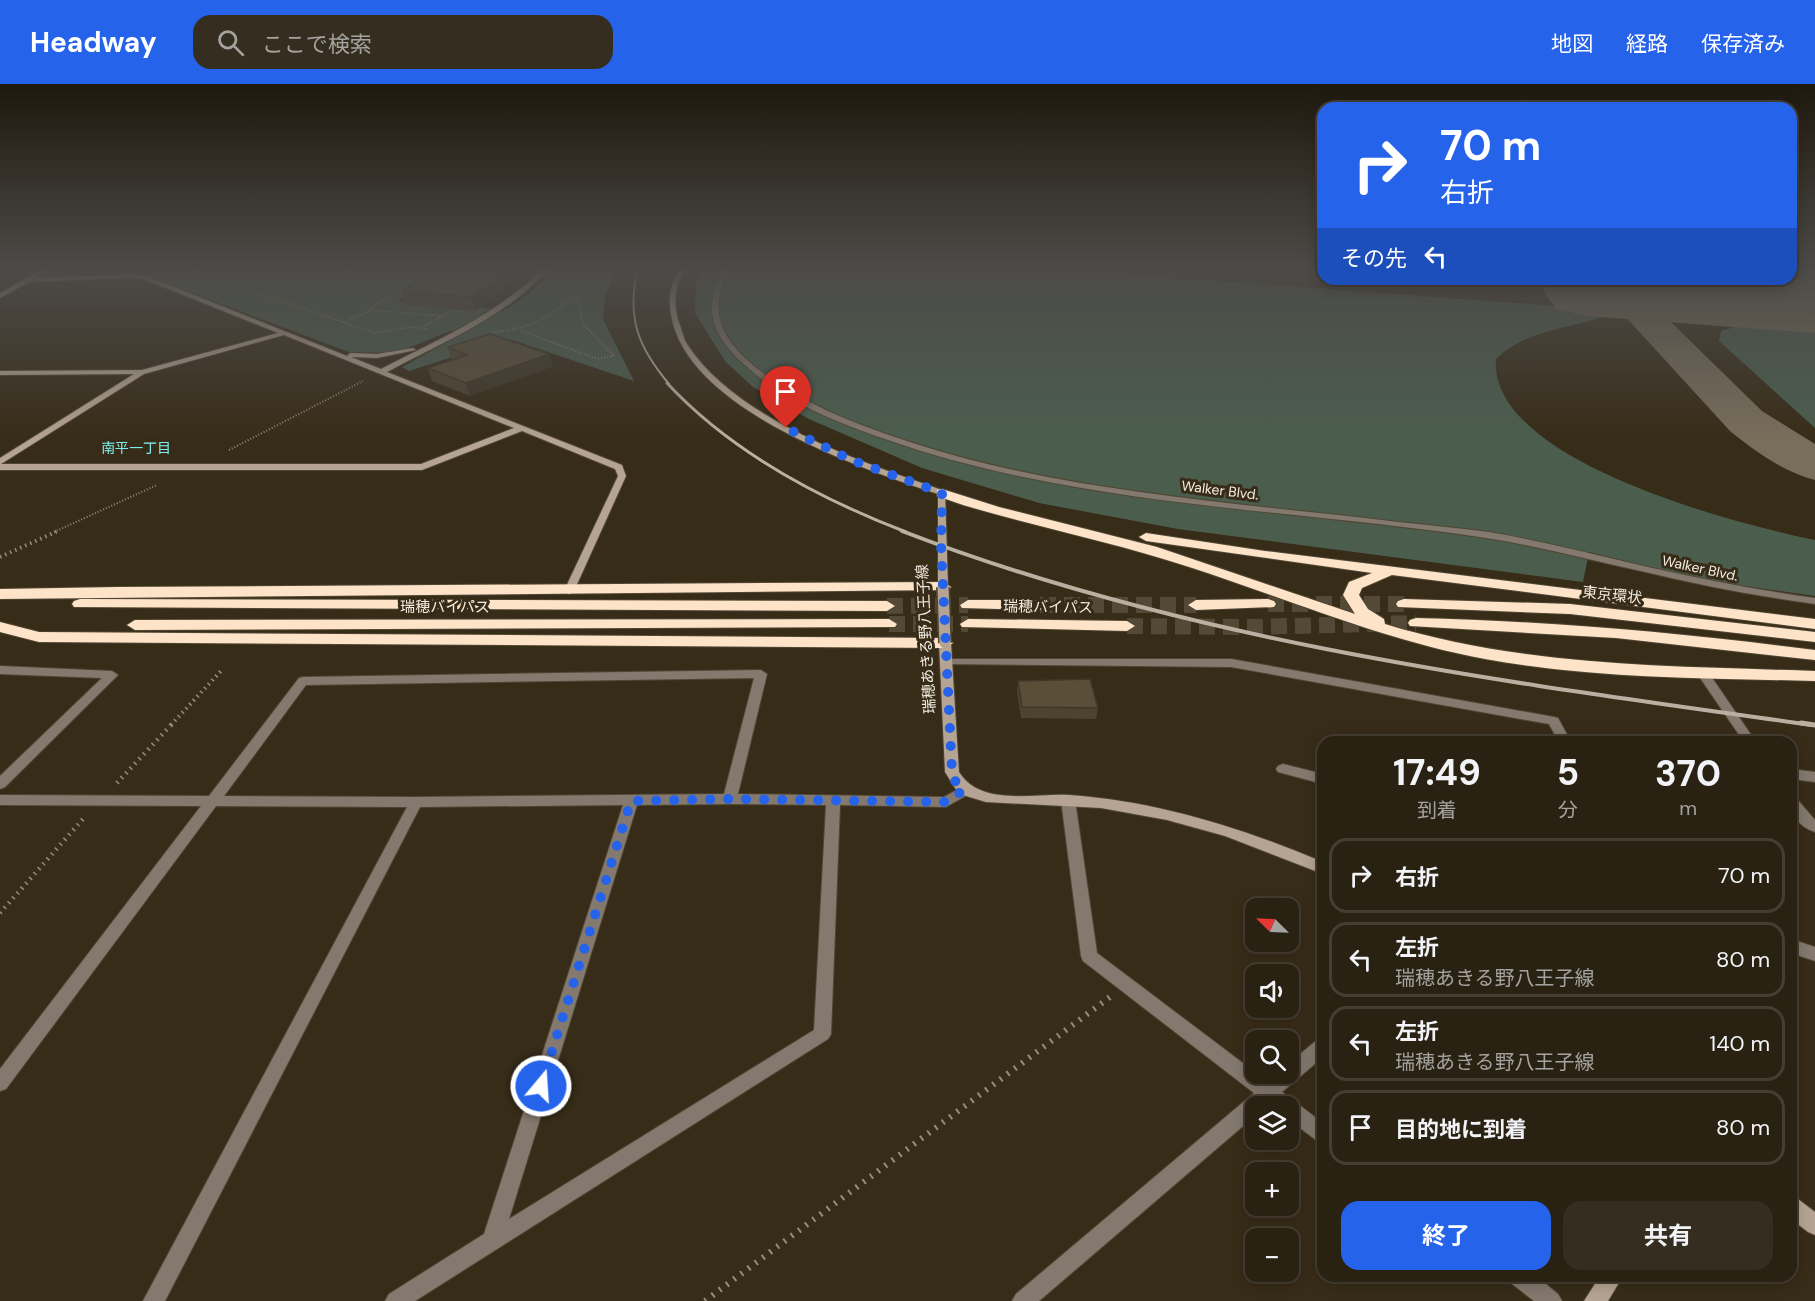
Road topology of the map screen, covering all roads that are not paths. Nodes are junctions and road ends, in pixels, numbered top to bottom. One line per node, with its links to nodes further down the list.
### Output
1 (268, 327): 5 (street)
2 (463, 327): 6 (street)
3 (674, 327): 14 (street)
4 (718, 327): 19 (street, Walker Blvd.)
5 (284, 333): 7 (street); 9 (street)
6 (431, 345): 7 (street); 8 (street)
7 (340, 354): 8 (street)
8 (382, 371): 11 (street)
9 (142, 372): 10 (street); 12 (street)
10 (0, 373)
11 (519, 429): 13 (street); 17 (street)
12 (0, 462)
13 (0, 467)
14 (942, 493): 15 (highway); 16 (street, 瑞穂あきる野八王子線); 33 (highway)
15 (1394, 571): 30 (highway); 33 (highway)
16 (943, 588): 17 (highway); 35 (street, 瑞穂あきる野八王子線, bridge)
17 (569, 591): 18 (highway)
18 (0, 594)
19 (1815, 601)
20 (0, 604): 26 (highway, 瑞穂バイパス)
21 (1196, 604): 22 (highway)
22 (1268, 604)
23 (1404, 604): 34 (highway, 東京環状)
24 (968, 605): 25 (highway, 瑞穂バイパス)
25 (1040, 605)
26 (887, 606)
27 (1416, 623): 36 (highway)
28 (889, 624): 31 (highway, 瑞穂バイパス)
29 (968, 624): 32 (highway, 瑞穂バイパス)
30 (1815, 624)
31 (0, 626): 35 (highway)
32 (1127, 626)
33 (1392, 631): 39 (highway)
34 (1815, 638)
35 (945, 643): 37 (street, 瑞穂あきる野八王子線)
36 (1815, 655)
37 (947, 662): 41 (street); 48 (street, 瑞穂あきる野八王子線)
38 (0, 670): 47 (street)
39 (1702, 672): 40 (highway); 42 (street)
40 (1815, 676)
41 (1562, 736)
42 (1746, 736)
43 (1283, 769): 46 (street)
44 (1797, 775): 45 (street)
45 (1815, 777)
46 (1317, 778)
47 (0, 784)
48 (964, 790): 51 (street); 52 (street)
49 (730, 799): 51 (street); 53 (street); 54 (street)
50 (0, 800): 54 (street)
51 (833, 800): 69 (street)
52 (1068, 800): 58 (street); 63 (street)
53 (631, 801): 55 (street); 69 (street)
54 (214, 802): 55 (street); 62 (street)
55 (416, 802): 72 (street)
56 (1797, 809): 57 (street)
57 (1815, 827)
58 (1317, 865)
59 (1797, 948): 60 (street)
60 (1815, 954)
61 (1317, 1051): 63 (street)
62 (0, 1083)
63 (1267, 1093): 64 (street); 74 (street)
64 (1271, 1096)
65 (1299, 1116): 66 (street)
66 (1317, 1130)
67 (1797, 1211): 68 (street)
68 (1815, 1225)
69 (493, 1239): 73 (street)
70 (1526, 1282): 75 (street)
71 (1609, 1282): 76 (street)
72 (154, 1301)
73 (396, 1301)
74 (1023, 1301)
75 (1551, 1301)
76 (1595, 1301)

